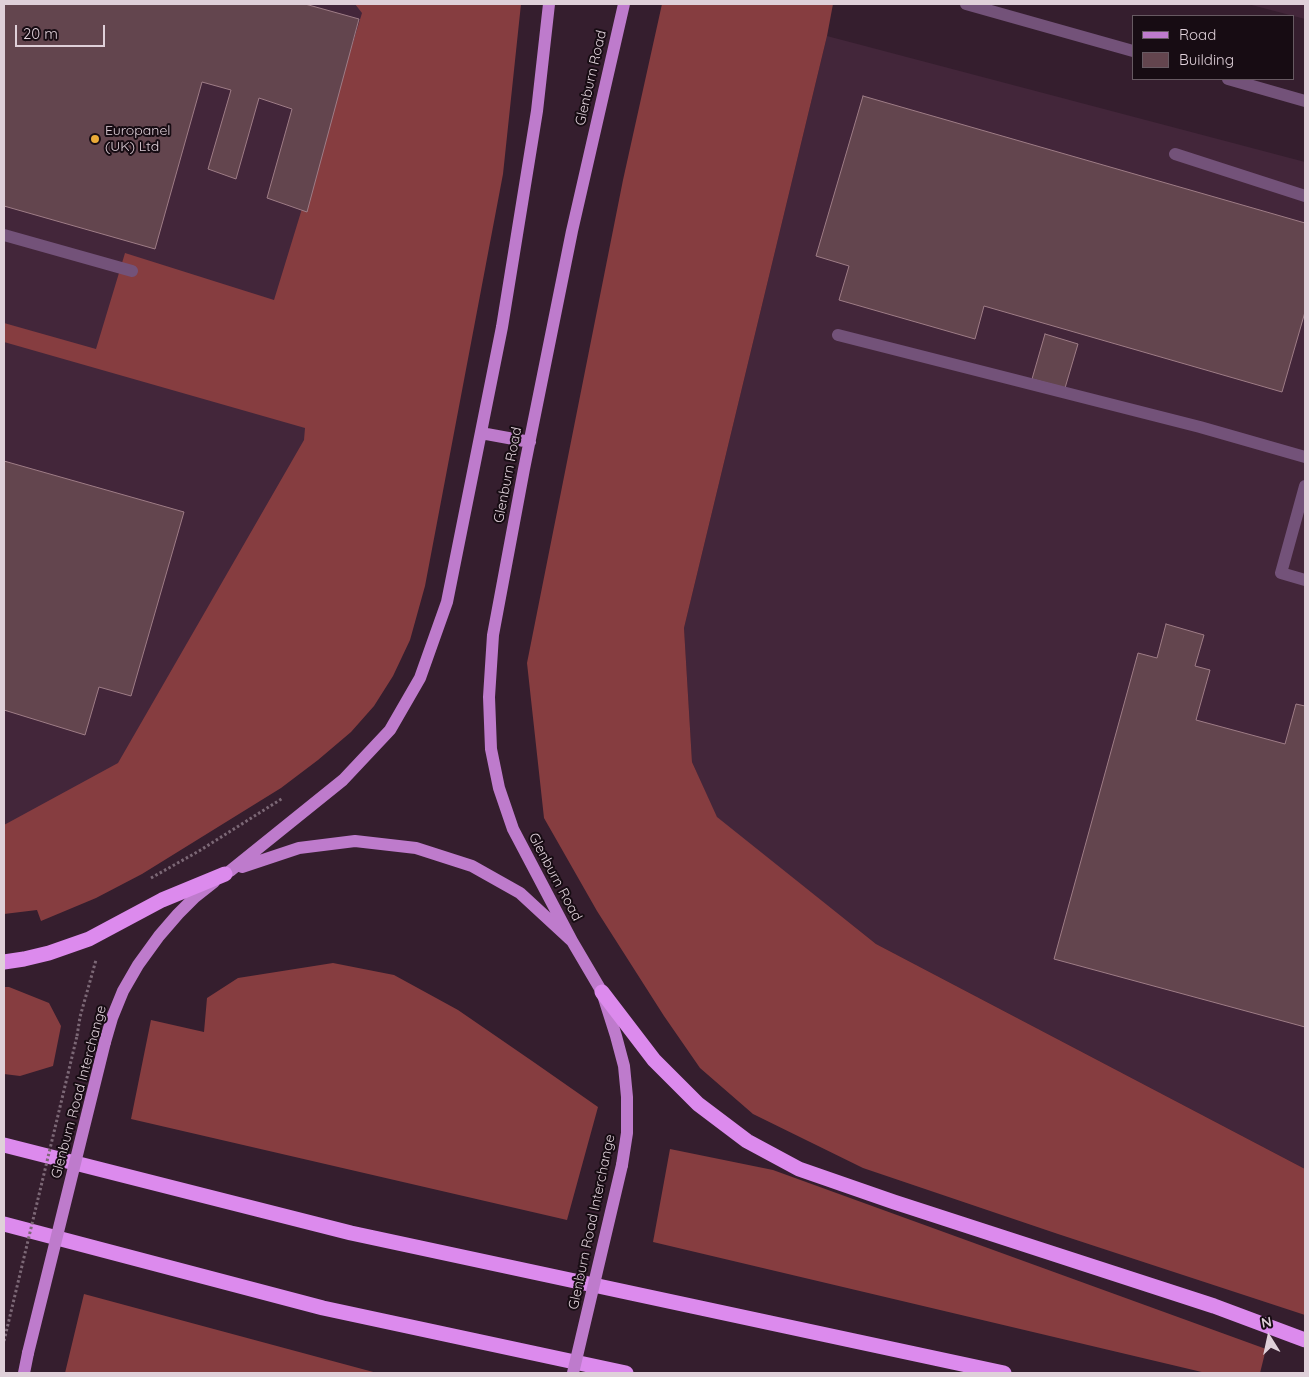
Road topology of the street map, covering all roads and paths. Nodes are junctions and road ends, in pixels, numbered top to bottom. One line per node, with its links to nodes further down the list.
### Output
1 (549, 4): 12 (main road)
2 (624, 4): 13 (main road, Glenburn Road)
3 (966, 4): 4 (street)
4 (1132, 51)
5 (1232, 80): 6 (street)
6 (1305, 101)
7 (1175, 154): 8 (street)
8 (1305, 196)
9 (4, 235): 10 (street)
10 (132, 271)
11 (838, 335): 14 (street)
12 (481, 433): 13 (main road); 18 (main road)
13 (530, 442): 20 (main road, Glenburn Road)
14 (1305, 457)
15 (1305, 486): 16 (street)
16 (1305, 580)
17 (290, 793): 19 (path)
18 (228, 872): 20 (main road, Glenburn Road Interchange); 22 (highway); 28 (main road, Glenburn Road Interchange, bridge)
19 (148, 879)
20 (572, 941): 23 (main road, Glenburn Road Interchange)
21 (96, 958): 27 (path, bridge)
22 (4, 962)
23 (602, 992): 26 (highway); 29 (main road, Glenburn Road Interchange, bridge)
24 (4, 1145): 31 (highway)
25 (4, 1224): 30 (highway)
26 (1305, 1340)
27 (4, 1341)
28 (24, 1373)
29 (573, 1373)
30 (626, 1373)
31 (1004, 1373)

